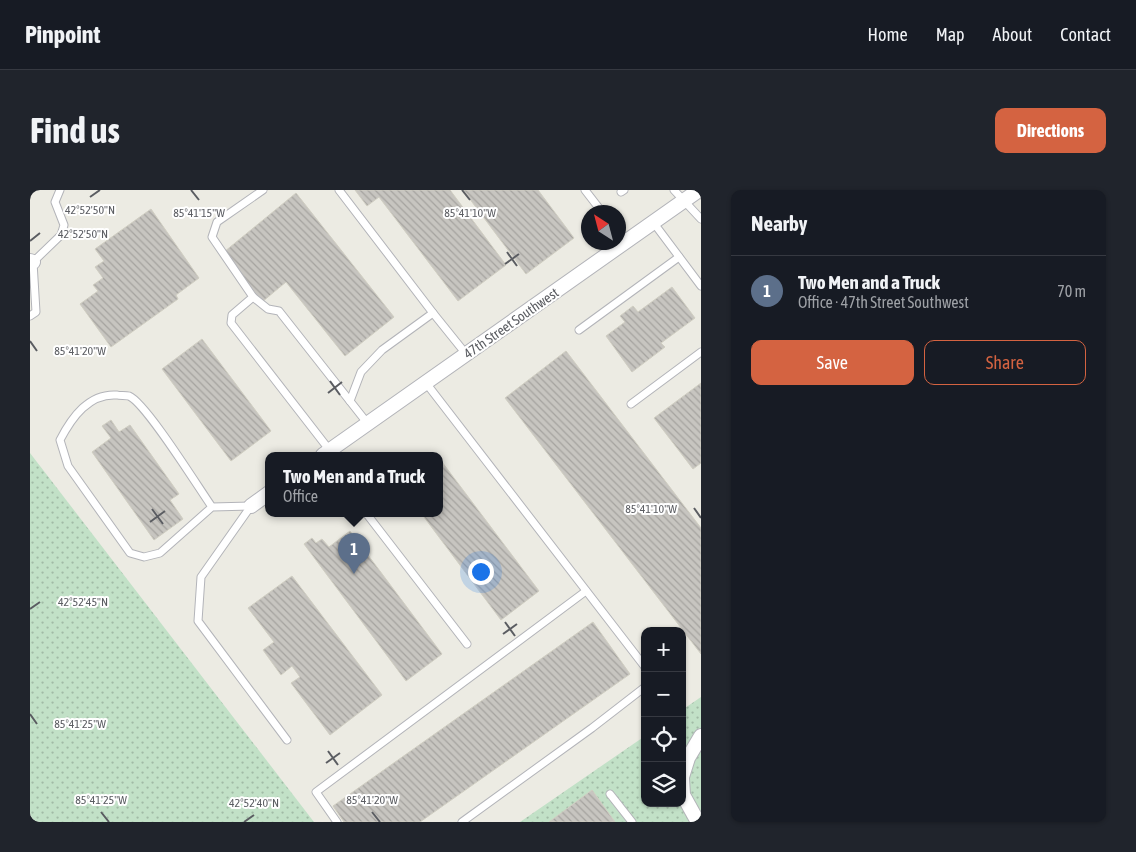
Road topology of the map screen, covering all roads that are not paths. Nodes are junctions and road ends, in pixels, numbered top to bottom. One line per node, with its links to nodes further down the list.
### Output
1 (60, 190): 14 (lane)
2 (263, 190): 16 (lane)
3 (339, 190): 17 (lane)
4 (585, 190): 8 (lane)
5 (674, 190): 7 (lane)
6 (699, 190): 7 (street, 47th Street Southwest)
7 (684, 200): 9 (lane); 10 (street, 47th Street Southwest)
8 (597, 205)
9 (701, 219)
10 (653, 222): 11 (street, 47th Street Southwest); 13 (lane)
11 (626, 236)
12 (606, 250): 21 (street, 47th Street Southwest)
13 (679, 257): 15 (lane); 19 (lane)
14 (31, 262): 18 (lane)
15 (701, 286)
16 (253, 297): 23 (lane); 26 (lane)
17 (433, 313): 21 (lane); 23 (lane)
18 (30, 316)
19 (579, 330)
20 (701, 352): 24 (lane)
21 (466, 354): 22 (street, 47th Street Southwest)
22 (426, 383): 25 (street, 47th Street Southwest); 32 (lane)
23 (350, 401): 25 (lane)
24 (632, 404)
25 (368, 424): 27 (street, 47th Street Southwest)
26 (328, 452)
27 (332, 452)
28 (265, 496): 29 (street)
29 (251, 506): 30 (lane); 37 (lane)
30 (212, 507): 30 (lane)
31 (369, 517): 33 (lane)
32 (586, 591): 34 (lane); 41 (lane)
33 (467, 644)
34 (641, 661)
35 (641, 690): 42 (lane)
36 (701, 736): 38 (street)
37 (287, 740)
38 (686, 765)
39 (610, 794): 43 (lane)
40 (686, 802): 44 (street)
41 (337, 822)
42 (462, 822)
43 (632, 822)
44 (698, 822)

